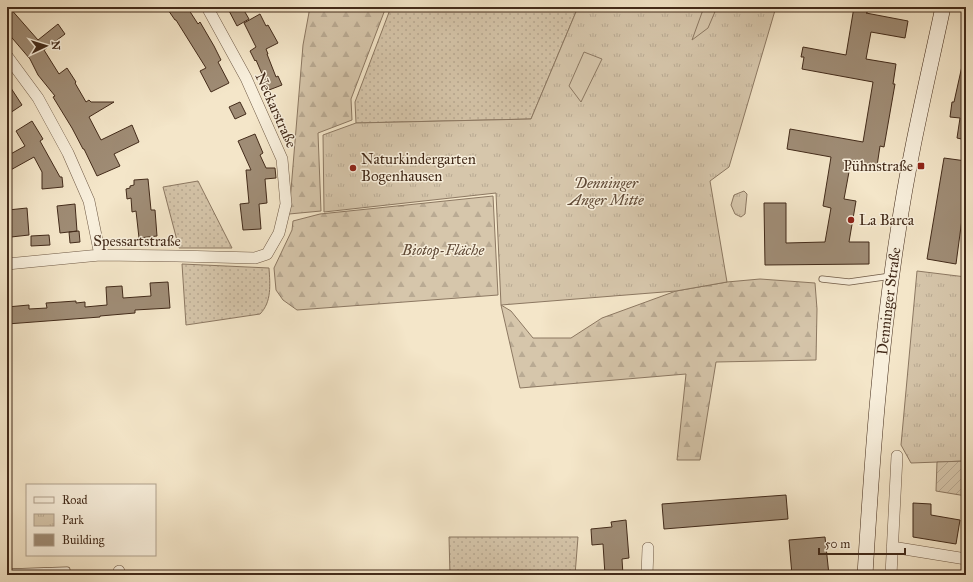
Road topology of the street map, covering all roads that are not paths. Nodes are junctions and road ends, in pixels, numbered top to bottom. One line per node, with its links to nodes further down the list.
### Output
1 (207, 7): 4 (street, Neckarstraße)
2 (943, 7): 7 (street, Denninger Straße)
3 (7, 56): 5 (street)
4 (267, 254): 5 (street, Spessartstraße)
5 (100, 255): 6 (street, Spessartstraße)
6 (7, 264)
7 (892, 276): 8 (lane); 16 (street, Denninger Straße)
8 (822, 279)
9 (897, 456): 11 (street)
10 (648, 548): 15 (street)
11 (892, 548): 12 (street); 17 (street)
12 (966, 559)
13 (7, 572): 14 (lane)
14 (67, 575)
15 (647, 575)
16 (865, 575)
17 (891, 575)

